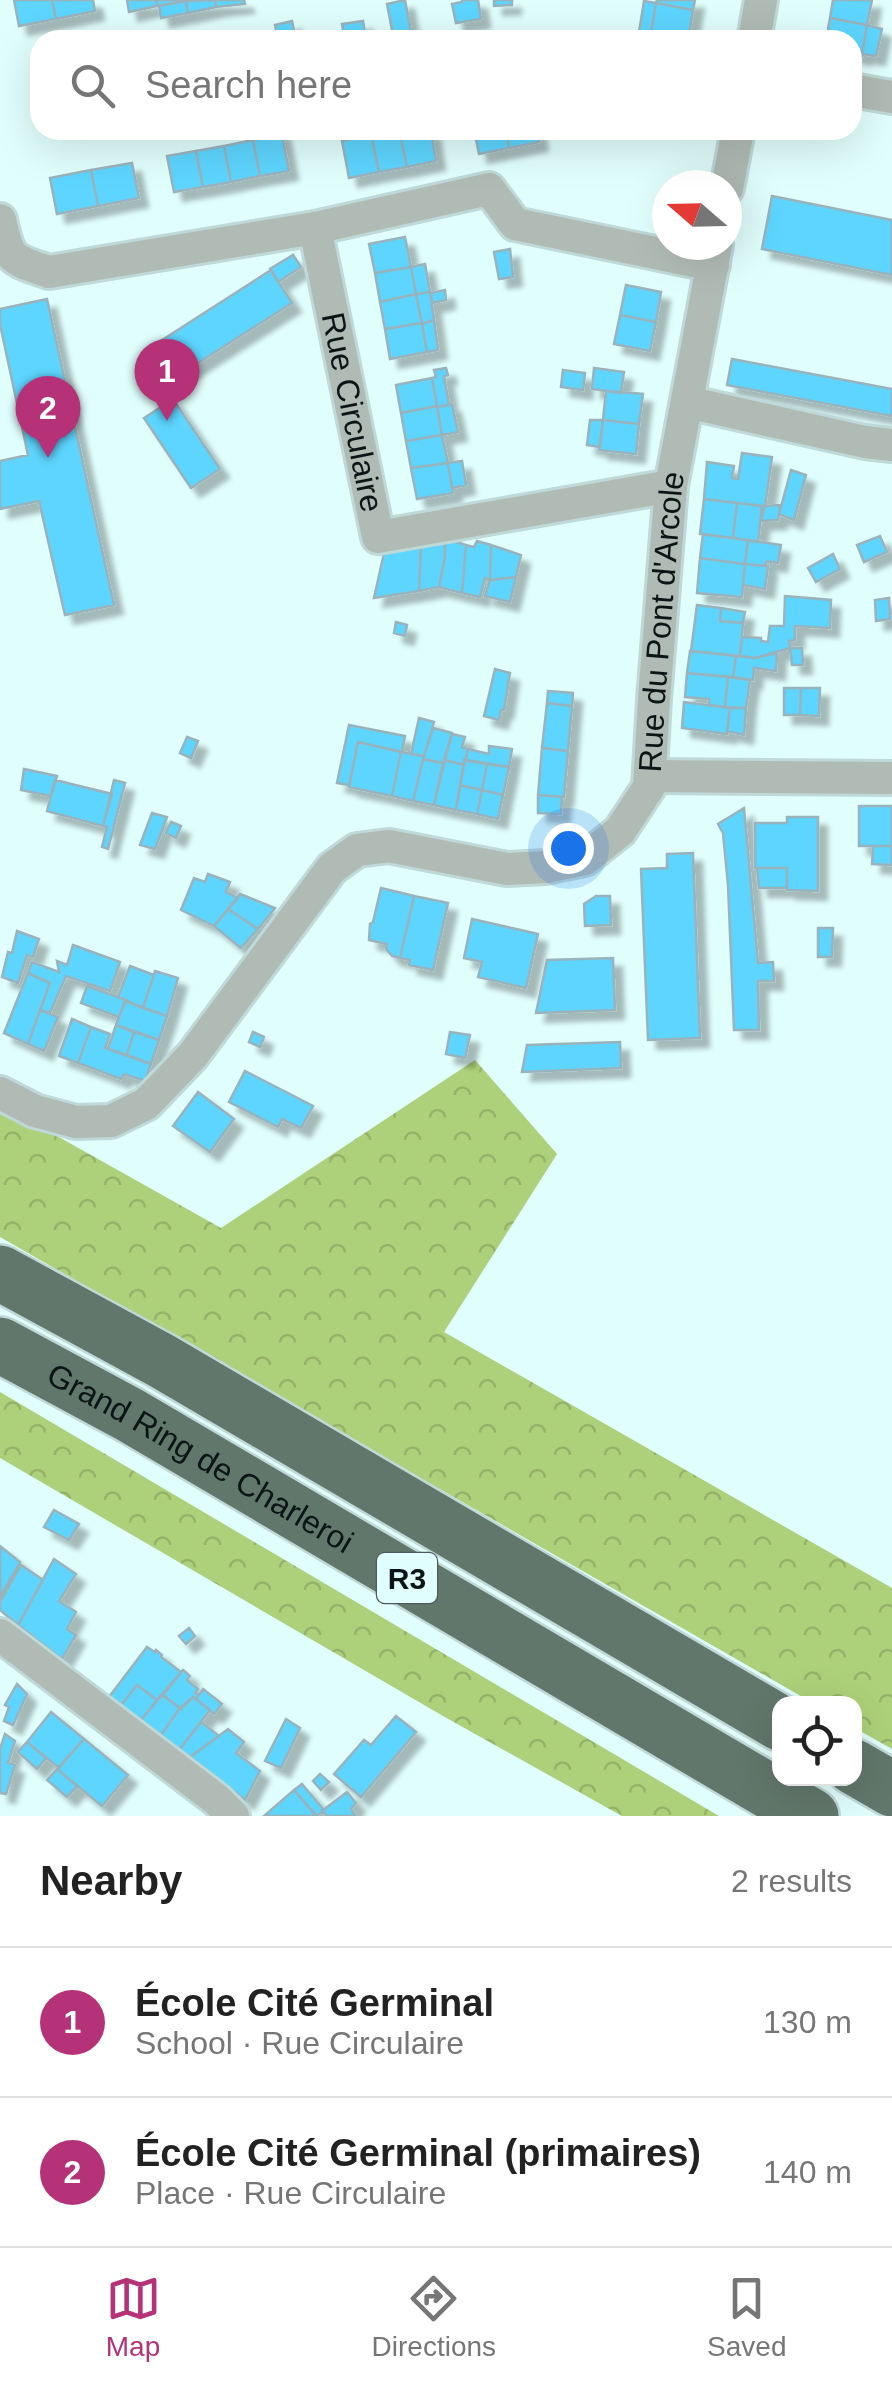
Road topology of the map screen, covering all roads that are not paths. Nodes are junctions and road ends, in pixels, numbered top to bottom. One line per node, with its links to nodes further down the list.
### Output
1 (761, 0): 2 (street)
2 (756, 30)
3 (862, 92): 4 (street)
4 (892, 97)
5 (736, 140): 6 (street)
6 (730, 170)
7 (0, 220): 8 (street)
8 (314, 228): 9 (street); 13 (street, Rue Circulaire)
9 (652, 245)
10 (713, 260): 11 (street, Rue du Pont d'Arcole)
11 (687, 402): 12 (street); 13 (street, Rue du Pont d'Arcole)
12 (892, 445)
13 (671, 486): 14 (street, Rue du Pont d'Arcole)
14 (650, 776): 15 (street); 16 (street, Rue du Pont d'Arcole)
15 (892, 778)
16 (0, 1093)
17 (0, 1273): 20 (highway, Grand Ring de Charleroi / R3)
18 (0, 1345): 24 (highway, Grand Ring de Charleroi / R3)
19 (0, 1635): 23 (street)
20 (772, 1718)
21 (862, 1772): 22 (highway)
22 (892, 1789)
23 (233, 1816)
24 (811, 1816)

